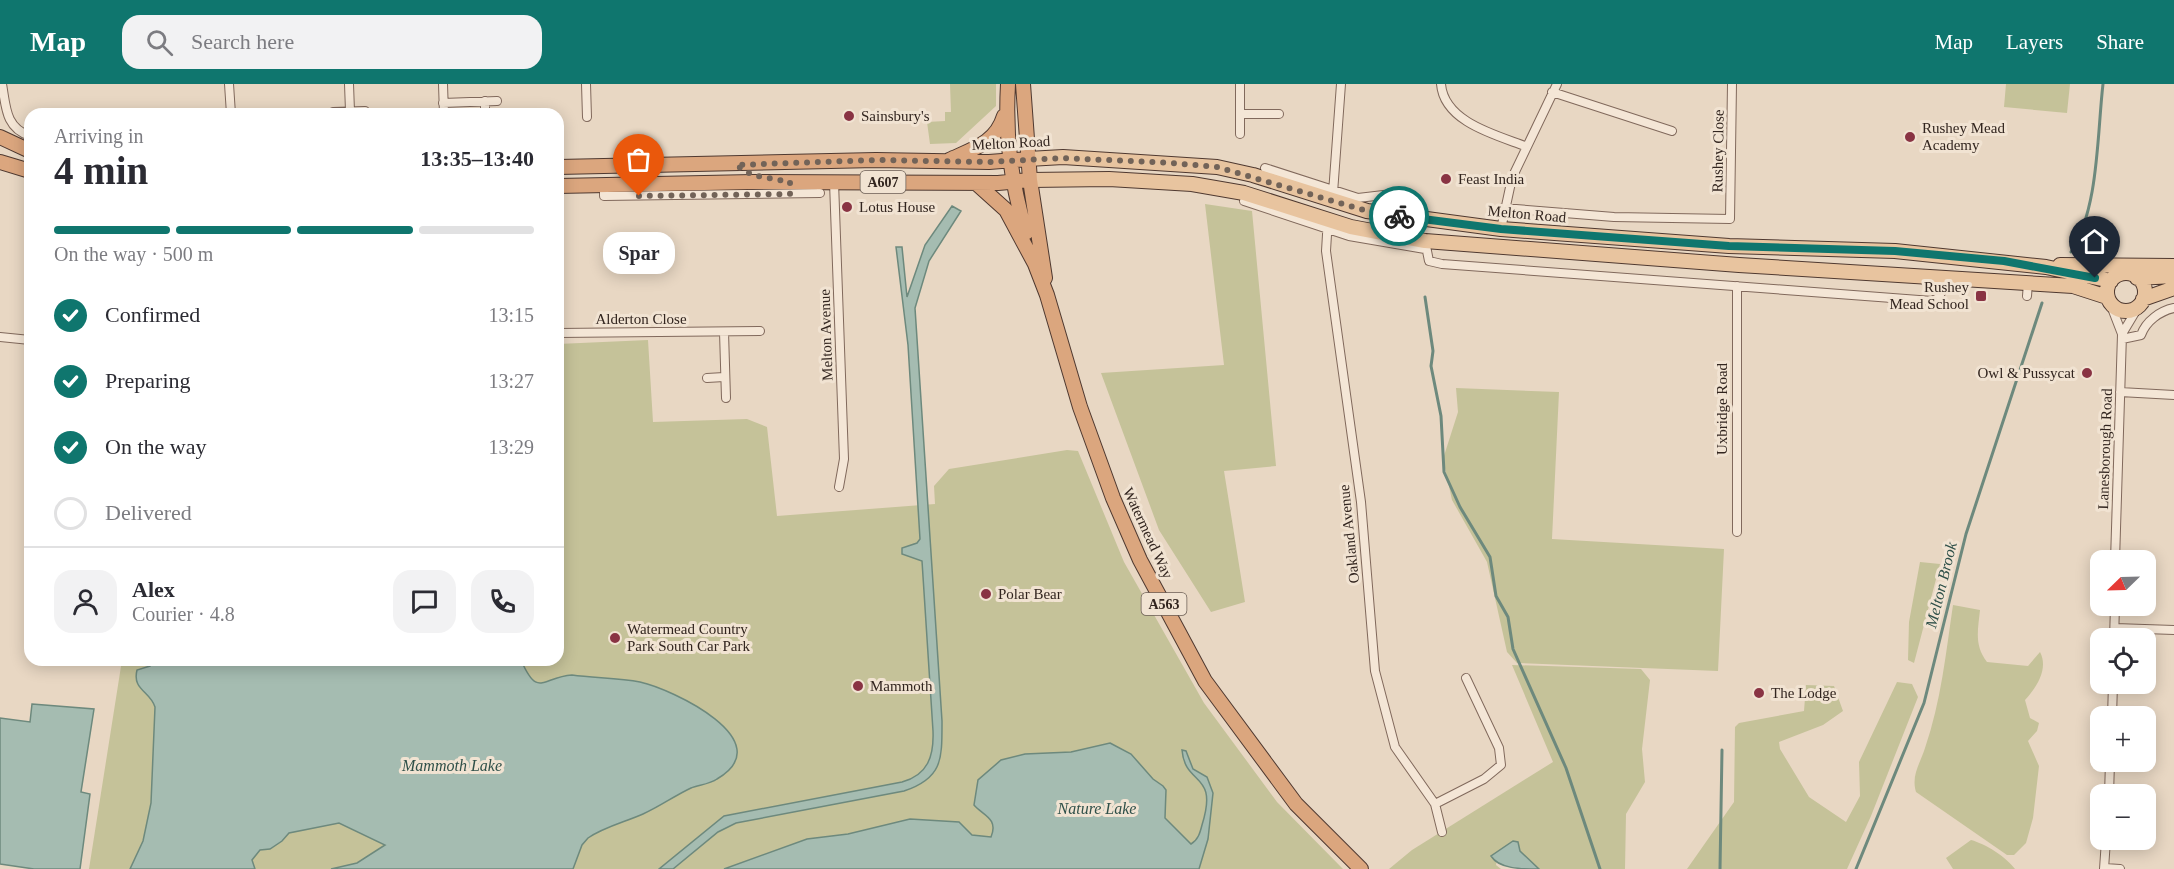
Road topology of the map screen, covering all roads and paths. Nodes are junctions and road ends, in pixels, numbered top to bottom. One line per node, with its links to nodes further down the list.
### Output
1 (2, 84): 25 (street)
2 (229, 84): 16 (street)
3 (349, 84): 17 (street)
4 (443, 84): 15 (street)
5 (586, 84): 23 (street)
6 (1008, 84): 20 (highway)
7 (1023, 84): 31 (highway, Watermead Way)
8 (1240, 84): 21 (street)
9 (1341, 84): 52 (street)
10 (1441, 84): 28 (street)
11 (1732, 84): 54 (street, Rushey Close)
12 (1554, 88): 24 (street); 28 (street)
13 (485, 101): 14 (street); 15 (street); 19 (street)
14 (498, 101)
15 (443, 103): 18 (street)
16 (231, 108)
17 (350, 108)
18 (443, 108)
19 (485, 108)
20 (1006, 109): 32 (highway, Watermead Way); 34 (highway, Melton Road / A607)
21 (1240, 114): 22 (street); 26 (street)
22 (1279, 114)
23 (587, 117)
24 (1672, 131)
25 (24, 133)
26 (1239, 134)
27 (0, 137): 29 (highway)
28 (1525, 146): 54 (street)
29 (24, 148)
30 (0, 154): 38 (street)
31 (1028, 159): 32 (highway, Melton Road / A607); 41 (main road, Melton Road / A607); 42 (highway, Watermead Way / A563)
32 (1009, 161): 34 (highway, Melton Road / A607); 44 (highway, Watermead Way / A563)
33 (0, 162): 39 (highway)
34 (945, 162): 40 (highway, Melton Road / A607)
35 (621, 166): 36 (highway, Melton Road / A607); 40 (highway, Melton Road / A607); 46 (highway)
36 (564, 167)
37 (1265, 168): 52 (street)
38 (24, 169)
39 (24, 169)
40 (742, 171): 46 (highway, Melton Road / A607); 48 (highway)
41 (1247, 174): 52 (main road, Melton Road / A607); 53 (main road)
42 (1030, 180): 44 (highway, A607); 53 (main road, A607); 71 (highway, Watermead Way / A563)
43 (834, 182): 45 (highway, A607); 48 (highway, A607); 86 (street, Melton Avenue)
44 (1011, 182): 45 (highway, A607); 61 (highway, Watermead Way / A563)
45 (976, 183): 61 (highway, Watermead Way / A563)
46 (676, 184): 49 (highway, Melton Road / A607)
47 (564, 186): 49 (highway, Melton Road / A607)
48 (790, 188): 49 (street); 50 (street)
49 (657, 190)
50 (820, 194)
51 (1392, 194): 52 (street)
52 (1333, 195): 56 (main road, Melton Road / A607)
53 (1244, 197): 55 (main road, A607)
54 (1503, 208): 56 (street)
55 (1328, 223): 58 (main road, A607); 94 (street, Oakland Avenue)
56 (1501, 229): 57 (main road, Melton Road / A607)
57 (1566, 234): 59 (main road, Melton Road / A607); 60 (main road)
58 (1425, 245): 60 (main road, A607); 69 (street)
59 (1895, 251): 63 (main road, Melton Road / A607); 64 (main road)
60 (1623, 256): 64 (main road, A607)
61 (1035, 264): 71 (highway, Watermead Way / A563)
62 (2174, 266): 63 (main road)
63 (2046, 267): 68 (main road, Melton Road / A607)
64 (1892, 274): 67 (main road, A607)
65 (2174, 276): 66 (main road, A607)
66 (2137, 278): 68 (main road, A607); 73 (main road)
67 (1949, 279): 69 (street); 72 (main road, A607)
68 (2111, 281): 72 (main road)
69 (1737, 286): 87 (street, Uxbridge Road)
70 (2174, 288): 73 (main road, A607)
71 (1047, 295): 98 (highway, Watermead Way / A563)
72 (2108, 300): 73 (main road, A607); 79 (street, Lanesborough Road)
73 (2141, 302): 79 (street, Lanesborough Road)
74 (2174, 308): 79 (street)
75 (760, 331): 76 (street, Alderton Close)
76 (724, 332): 77 (street, Alderton Close); 81 (street)
77 (564, 333)
78 (0, 337): 80 (street)
79 (2122, 337): 83 (street, Lanesborough Road)
80 (24, 339)
81 (724, 377): 82 (street); 85 (street)
82 (707, 378)
83 (2120, 392): 84 (street); 88 (street, Lanesborough Road)
84 (2174, 395)
85 (726, 398)
86 (839, 487)
87 (1737, 532)
88 (2115, 550)
89 (2115, 616): 90 (street)
90 (2115, 628)
91 (2156, 629): 92 (street)
92 (2174, 630)
93 (1466, 678): 94 (street)
94 (1435, 804): 95 (street, Oakland Avenue)
95 (1442, 832)
96 (2106, 850): 97 (street)
97 (2105, 868): 99 (street)
98 (1361, 869)
99 (2120, 869)

